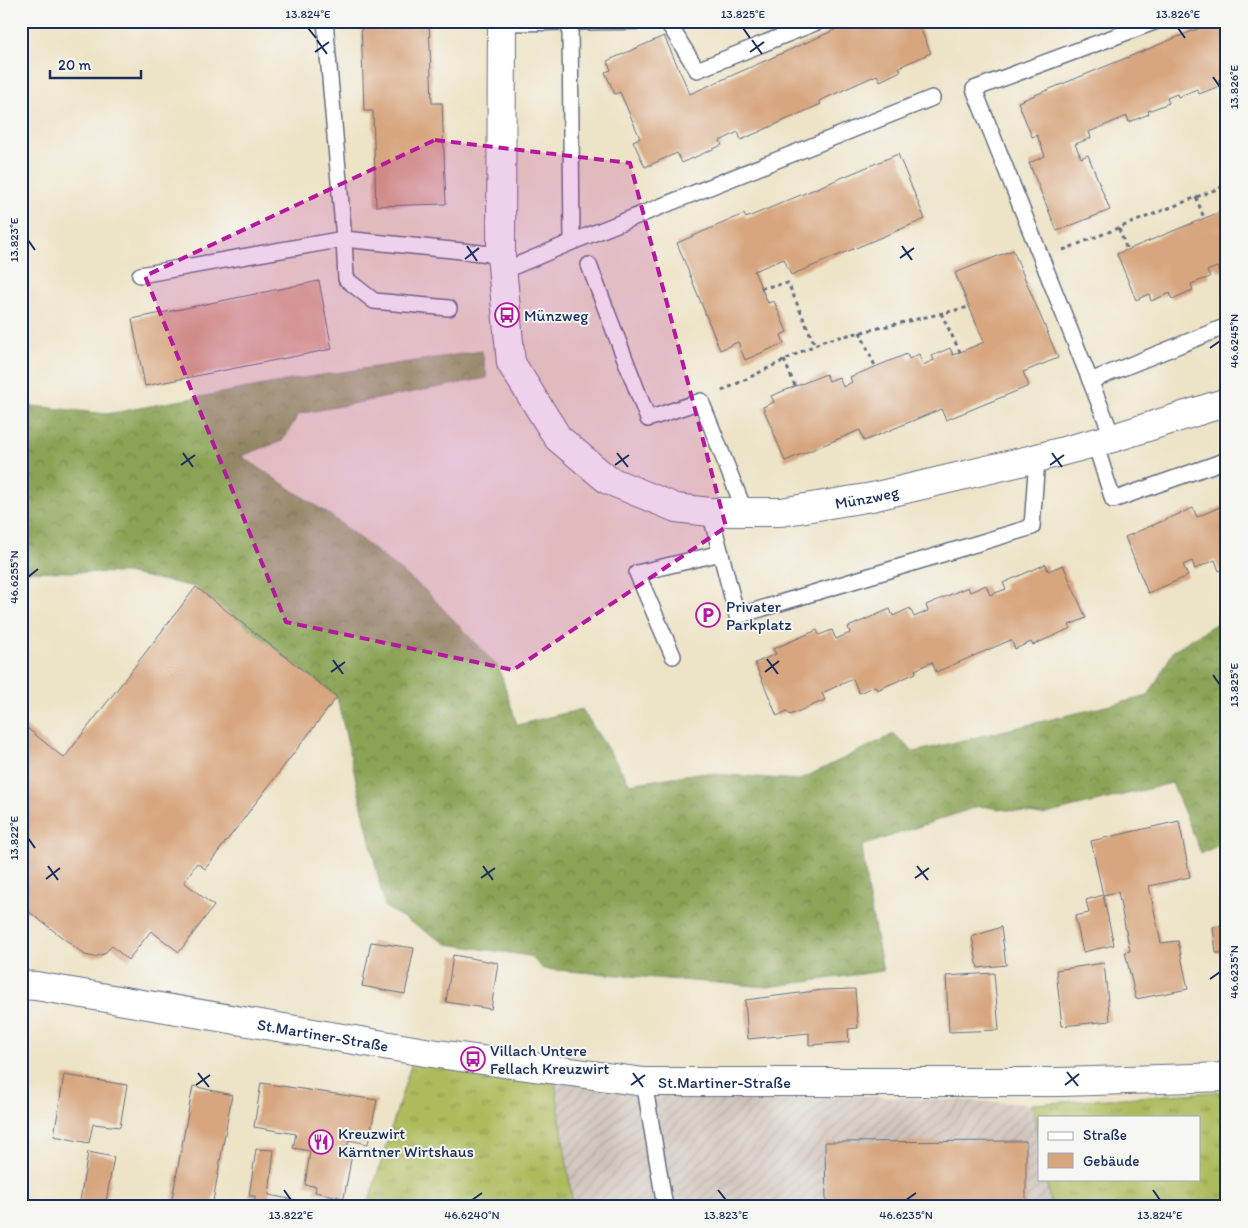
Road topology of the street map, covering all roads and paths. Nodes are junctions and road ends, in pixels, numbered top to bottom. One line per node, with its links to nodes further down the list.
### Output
1 (325, 21): 13 (lane)
2 (652, 21): 7 (lane)
3 (666, 21): 4 (lane)
4 (820, 21)
5 (1157, 21): 16 (lane)
6 (502, 22): 7 (lane); 17 (street, Münzweg)
7 (570, 22): 14 (lane)
8 (932, 98): 14 (lane)
9 (1227, 185): 10 (path)
10 (1196, 197): 11 (path); 12 (path)
11 (1204, 218)
12 (1119, 229): 15 (path); 16 (path)
13 (344, 239): 17 (lane); 19 (lane); 22 (lane)
14 (572, 242): 17 (lane)
15 (1127, 250)
16 (1041, 258): 30 (lane)
17 (502, 263): 37 (street, Münzweg)
18 (589, 265): 32 (lane)
19 (140, 274)
20 (762, 288): 26 (path)
21 (969, 306): 23 (path)
22 (449, 308)
23 (941, 313): 25 (path); 27 (path)
24 (1227, 326): 30 (lane)
25 (860, 332): 26 (path); 29 (path)
26 (815, 345): 28 (path)
27 (960, 352)
28 (784, 360): 31 (path); 32 (path)
29 (875, 366)
30 (1090, 381): 34 (lane)
31 (795, 386)
32 (701, 401): 38 (lane)
33 (1227, 402): 34 (street, Münzweg)
34 (1104, 440): 35 (street, Münzweg); 36 (lane)
35 (1037, 458): 38 (street, Münzweg); 39 (lane)
36 (1227, 460)
37 (710, 512): 38 (street, Münzweg); 39 (lane)
38 (745, 512)
39 (721, 553): 40 (lane)
40 (673, 656)
41 (21, 985): 43 (street, St.Martiner-Straße)
42 (1227, 1077): 43 (street, St.Martiner-Straße)
43 (644, 1082): 44 (lane)
44 (665, 1207)

